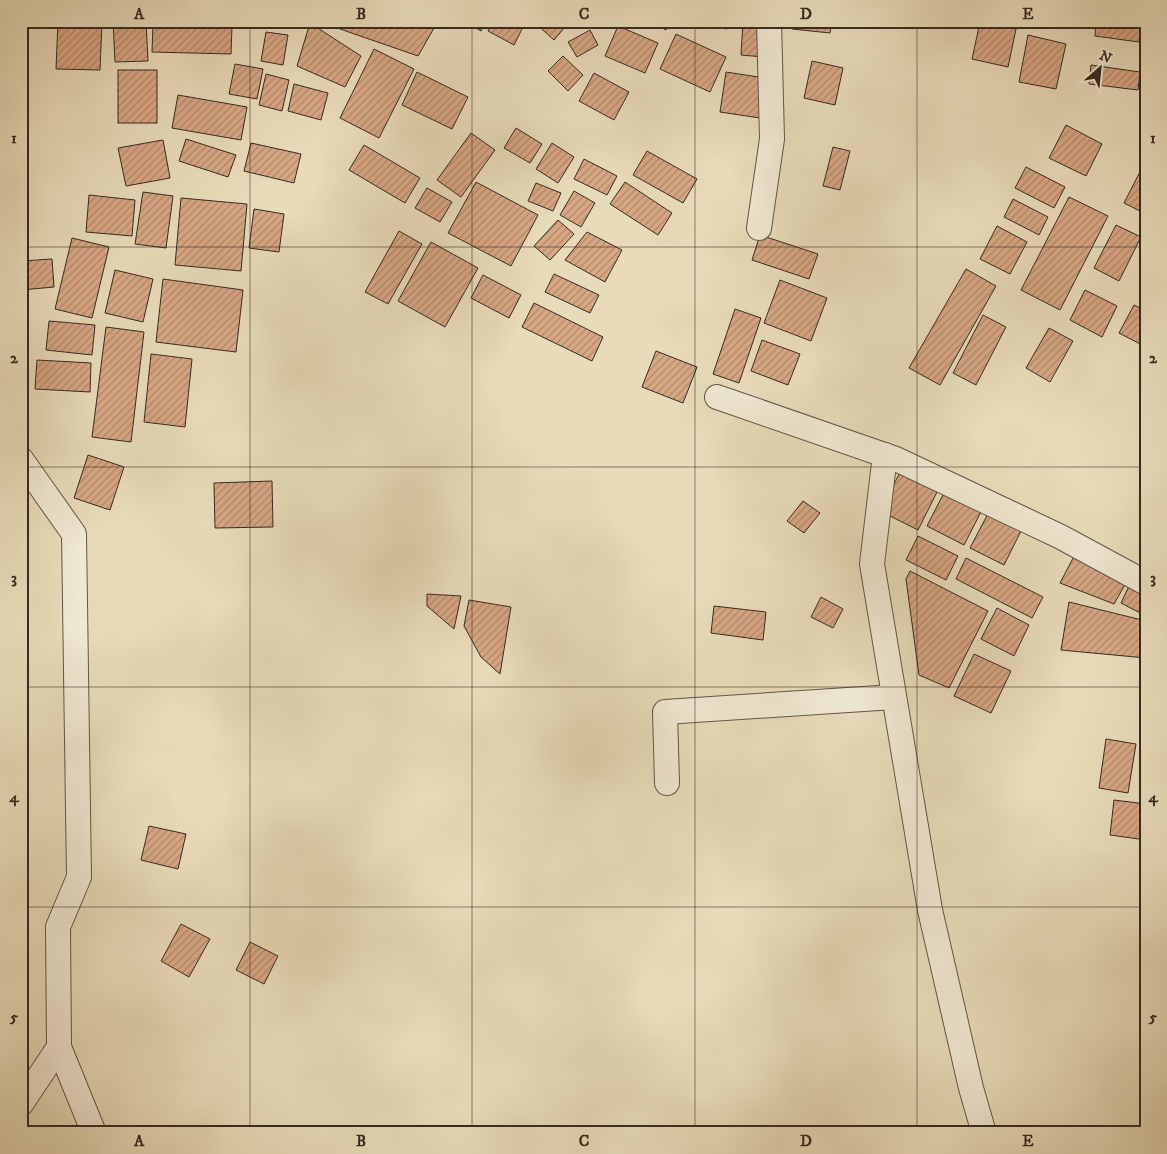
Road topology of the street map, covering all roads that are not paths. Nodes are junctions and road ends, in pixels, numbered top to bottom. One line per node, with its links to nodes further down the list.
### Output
1 (769, 21): 2 (street)
2 (759, 228)
3 (717, 397): 4 (street)
4 (885, 455): 6 (street); 7 (street)
5 (21, 459): 9 (street)
6 (1146, 583)
7 (894, 697): 8 (street); 12 (street)
8 (666, 782)
9 (59, 1047): 10 (street); 11 (street)
10 (21, 1104)
11 (94, 1133)
12 (984, 1133)

